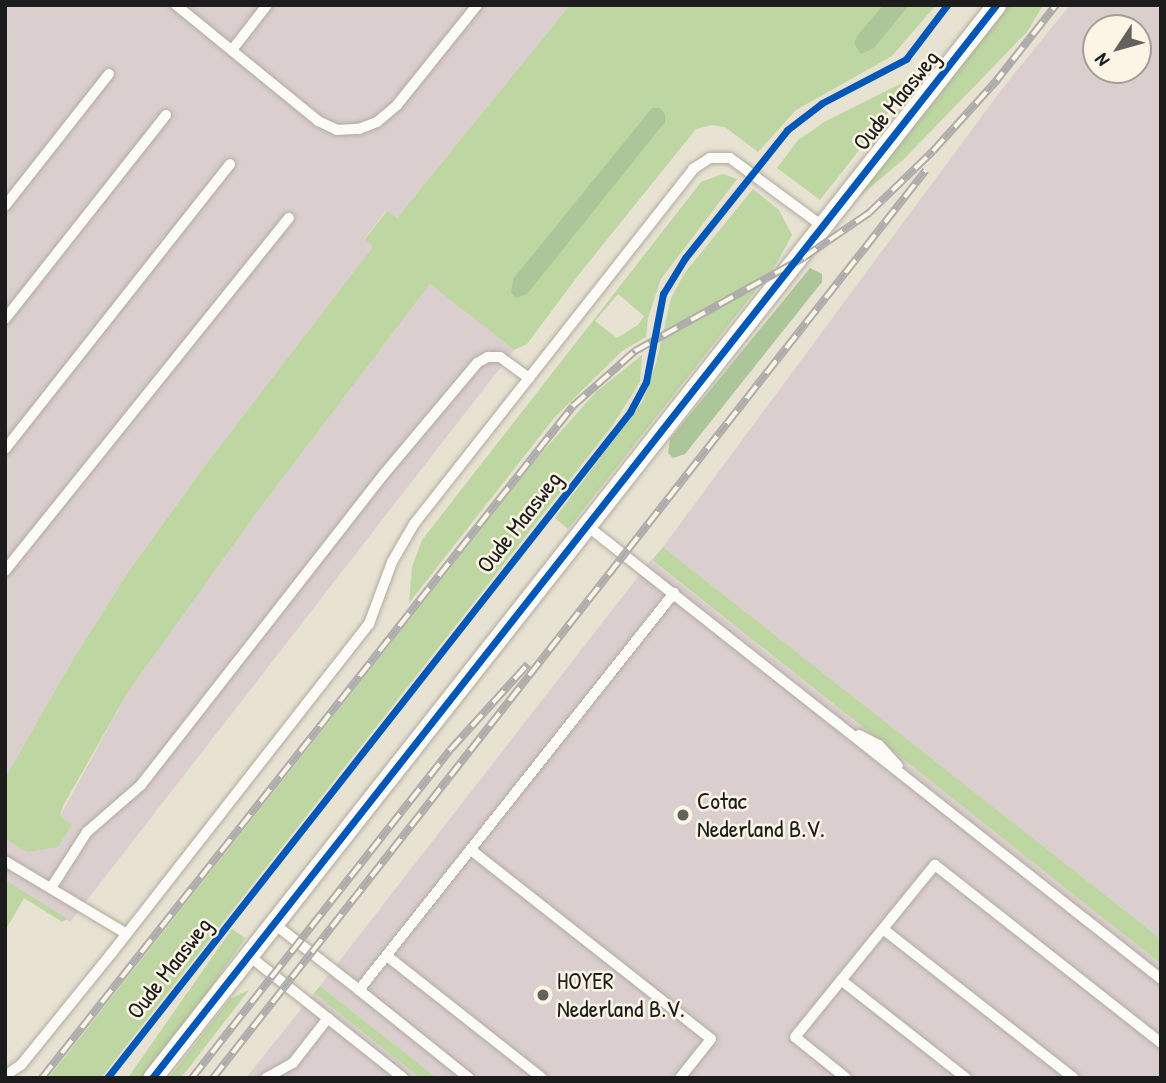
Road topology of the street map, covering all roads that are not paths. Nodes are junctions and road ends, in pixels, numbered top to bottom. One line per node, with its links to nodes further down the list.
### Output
1 (176, 5): 5 (lane)
2 (267, 5): 5 (lane)
3 (477, 5): 5 (lane)
4 (996, 5): 11 (street, Oude Maasweg)
5 (232, 50)
6 (109, 75): 9 (lane)
7 (166, 115): 12 (lane)
8 (230, 164): 14 (lane)
9 (5, 206)
10 (289, 218): 16 (lane)
11 (821, 225): 13 (lane); 15 (street, Oude Maasweg)
12 (5, 319)
13 (529, 378): 20 (lane); 23 (lane)
14 (5, 449)
15 (586, 525): 17 (lane); 21 (street, Oude Maasweg)
16 (5, 571)
17 (674, 593): 18 (lane); 26 (lane)
18 (471, 850): 25 (lane); 37 (lane)
19 (5, 861): 20 (lane)
20 (51, 888): 23 (lane)
21 (272, 923): 24 (street, Oude Maasweg); 28 (lane)
22 (883, 929): 27 (lane); 30 (lane); 40 (lane)
23 (127, 934): 31 (lane)
24 (248, 955): 29 (lane); 32 (street, Oude Maasweg)
25 (387, 956): 28 (lane); 36 (lane)
26 (1161, 979)
27 (841, 980): 38 (lane); 39 (lane)
28 (359, 990): 35 (lane)
29 (328, 1018): 33 (lane); 34 (lane)
30 (1161, 1043)
31 (5, 1076)
32 (152, 1078)
33 (266, 1078)
34 (403, 1078)
35 (469, 1078)
36 (542, 1078)
37 (680, 1078)
38 (846, 1078)
39 (966, 1078)
40 (1074, 1078)

